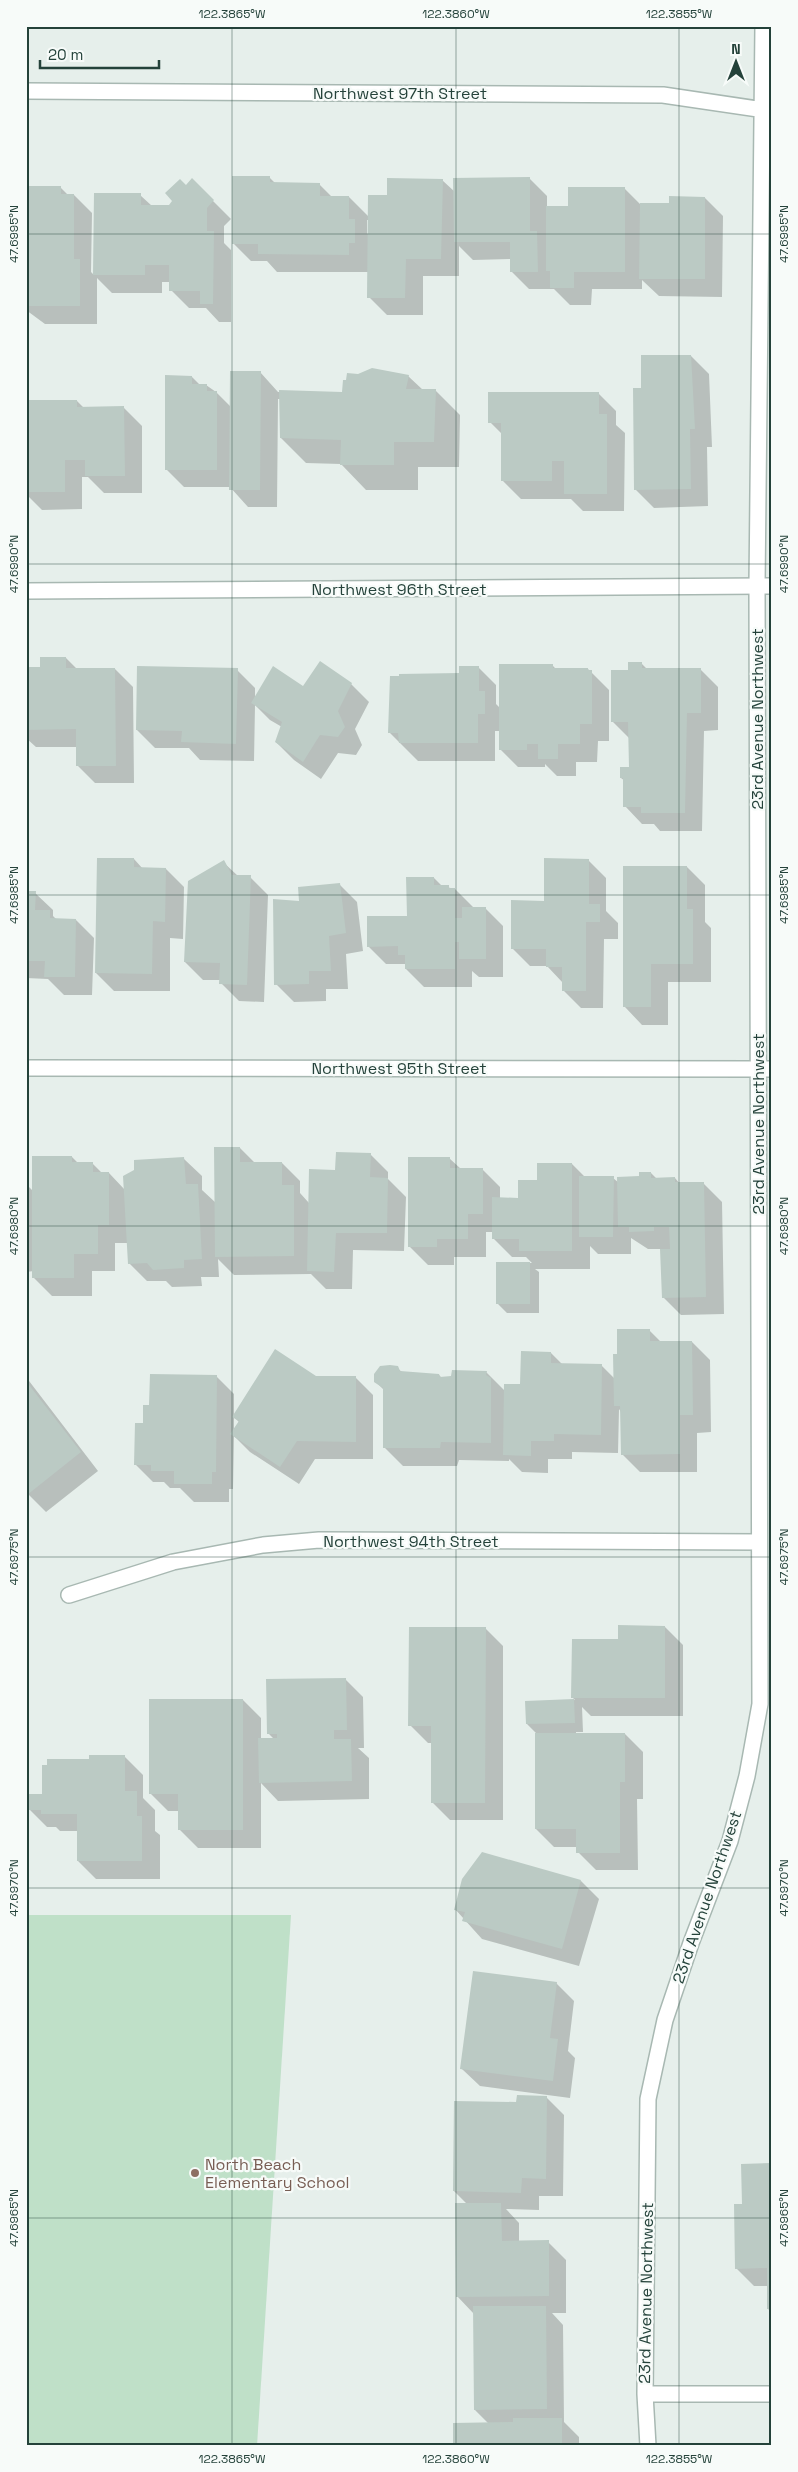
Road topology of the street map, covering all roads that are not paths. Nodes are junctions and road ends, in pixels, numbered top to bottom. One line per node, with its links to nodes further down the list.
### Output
1 (763, 26): 3 (street, 23rd Avenue Northwest)
2 (26, 92): 3 (street, Northwest 97th Street)
3 (767, 111): 4 (street, 23rd Avenue Northwest)
4 (764, 586): 5 (street, Northwest 96th Street); 7 (street, 23rd Avenue Northwest)
5 (26, 591)
6 (26, 1068): 7 (street, Northwest 95th Street)
7 (765, 1069): 8 (street, 23rd Avenue Northwest)
8 (759, 1542): 9 (street, Northwest 94th Street); 10 (street, 23rd Avenue Northwest)
9 (69, 1595)
10 (645, 2394): 11 (street); 12 (street, 23rd Avenue Northwest)
11 (772, 2394)
12 (648, 2446)

